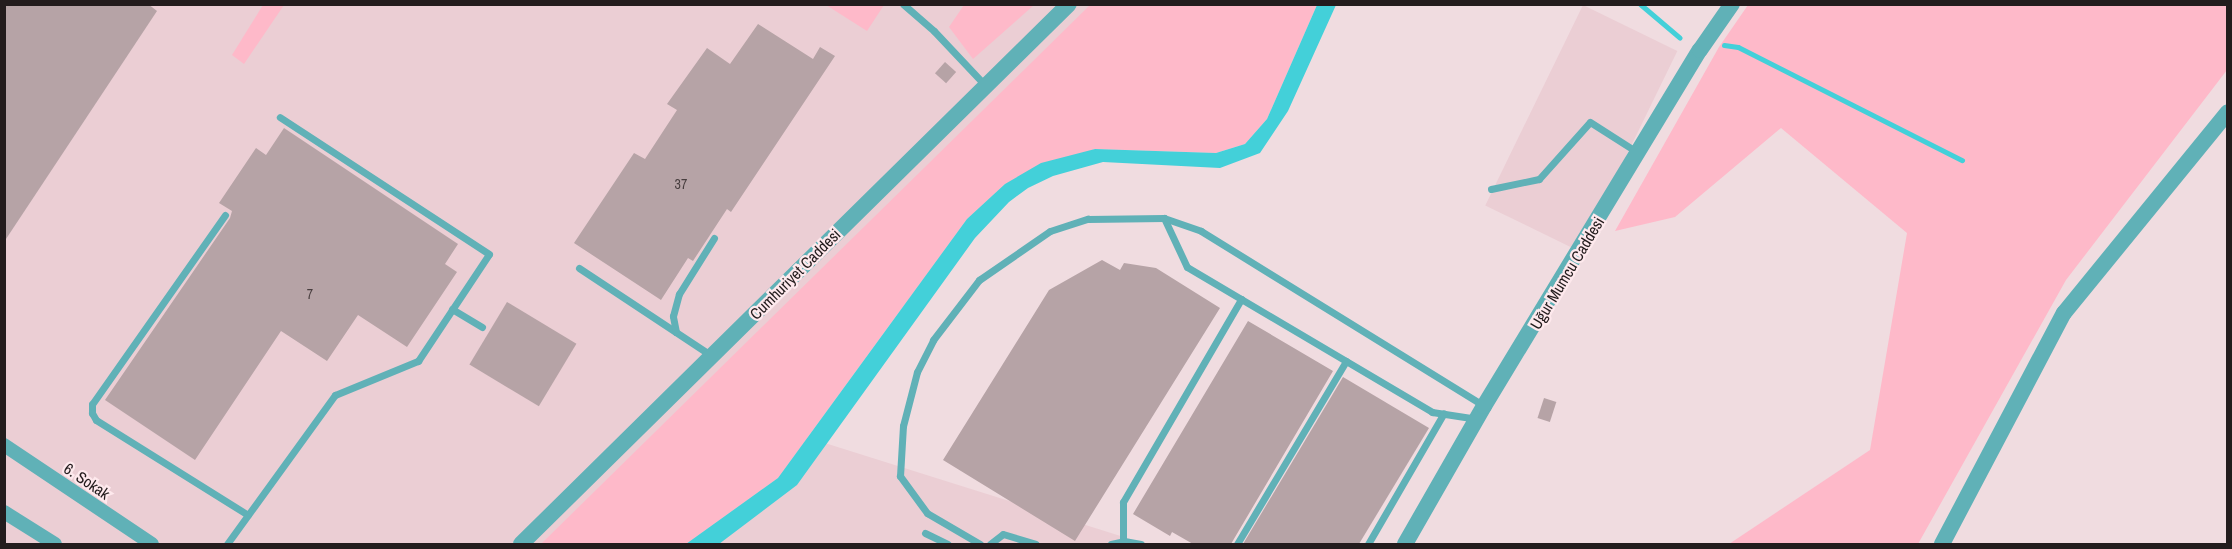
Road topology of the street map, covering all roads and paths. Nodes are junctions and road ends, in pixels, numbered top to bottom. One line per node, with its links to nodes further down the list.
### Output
1 (903, 4): 4 (lane)
2 (1069, 4): 4 (street, Cumhuriyet Caddesi)
3 (1732, 4): 7 (street, Uğur Mumcu Caddesi)
4 (984, 84): 17 (street, Cumhuriyet Caddesi)
5 (2228, 112): 40 (street)
6 (280, 117): 14 (lane)
7 (1639, 154): 8 (lane); 20 (street, Uğur Mumcu Caddesi)
8 (1491, 189)
9 (225, 215): 23 (lane)
10 (1164, 218): 13 (lane); 20 (lane); 32 (lane)
11 (714, 238): 16 (lane)
12 (579, 268): 16 (lane)
13 (1241, 299): 18 (lane); 26 (lane)
14 (452, 309): 15 (lane); 23 (lane)
15 (482, 327)
16 (676, 332): 17 (lane)
17 (712, 356): 30 (street, Cumhuriyet Caddesi)
18 (1346, 361): 19 (lane); 37 (lane)
19 (1444, 413): 20 (lane); 38 (lane)
20 (1480, 413): 39 (street, Uğur Mumcu Caddesi)
21 (4, 445): 25 (street, 6. Sokak)
22 (4, 512): 27 (street)
23 (248, 515): 29 (lane)
24 (925, 533): 31 (lane)
25 (136, 540): 28 (street, 6. Sokak)
26 (1123, 541): 35 (lane); 36 (lane)
27 (55, 544)
28 (152, 544)
29 (227, 544)
30 (521, 544)
31 (948, 544)
32 (980, 544)
33 (990, 544): 34 (lane)
34 (1035, 544)
35 (1111, 544)
36 (1141, 544)
37 (1237, 544)
38 (1368, 544)
39 (1405, 544)
40 (1942, 544)

